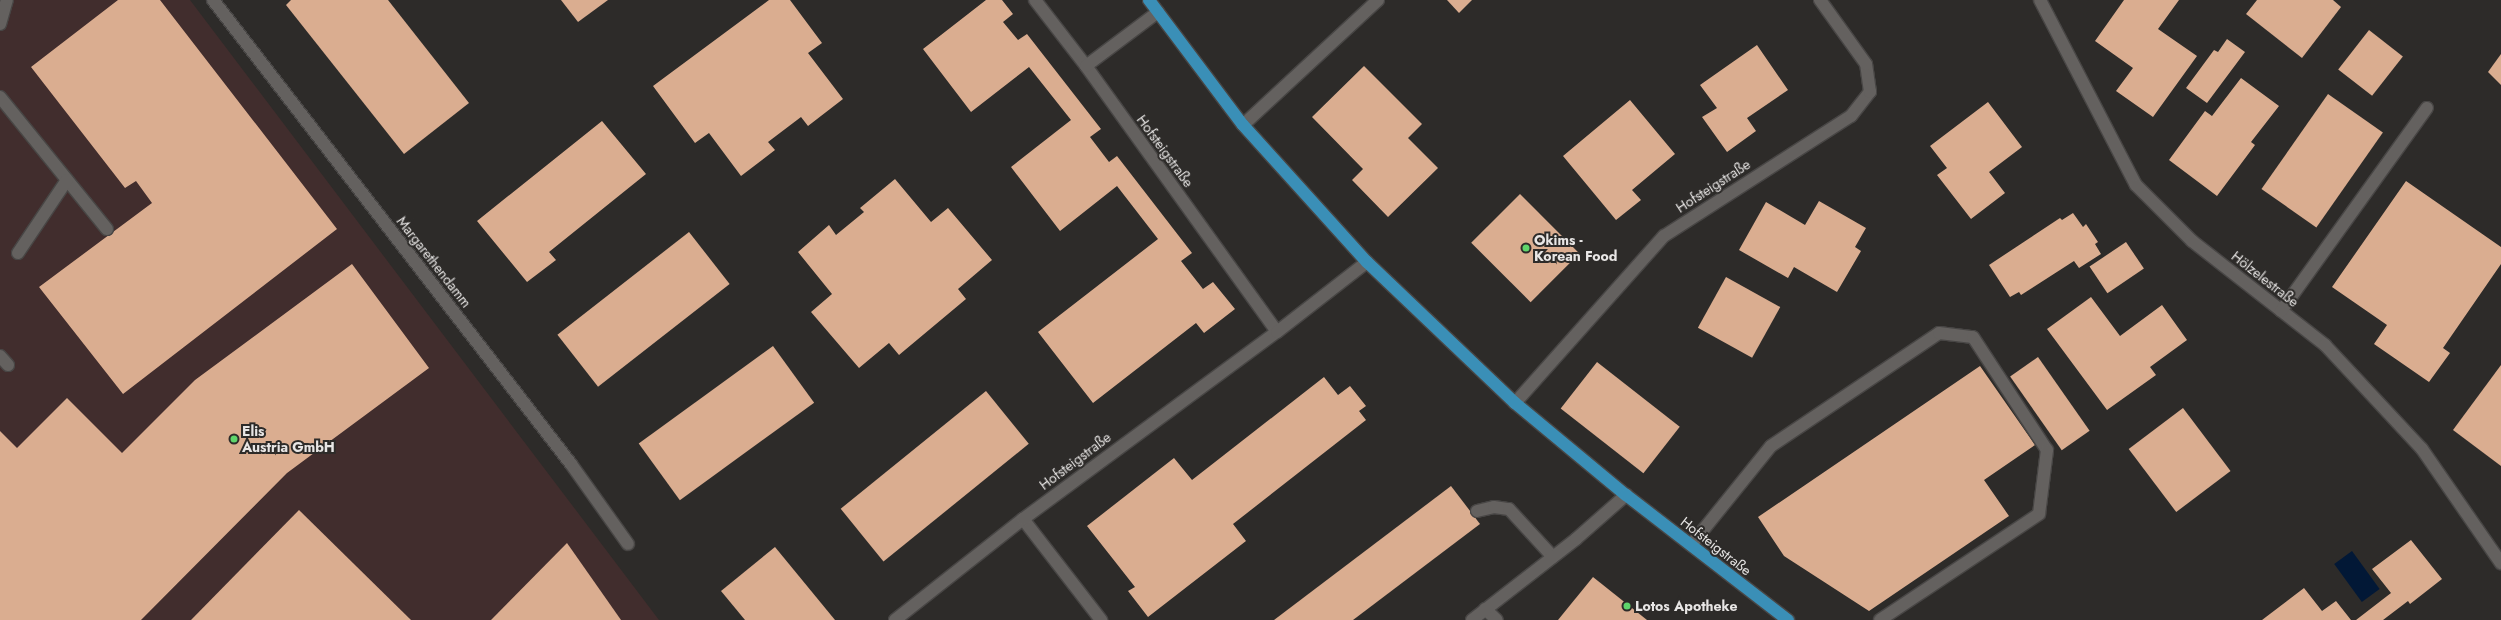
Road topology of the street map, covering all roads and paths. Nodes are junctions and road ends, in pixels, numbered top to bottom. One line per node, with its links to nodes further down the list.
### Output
1 (7, 0): 9 (street)
2 (213, 0): 24 (street, Margarethendamm)
3 (1035, 0): 10 (street, Hofsteigstraße)
4 (1149, 0): 8 (main road, Hofsteigstraße)
5 (1378, 0): 13 (street)
6 (1820, 0): 20 (street, Hofsteigstraße)
7 (2040, 0): 18 (street, Hölzelestraße)
8 (1158, 12): 10 (street); 13 (main road, Hofsteigstraße)
9 (0, 24)
10 (1086, 66): 19 (street, Hofsteigstraße)
11 (0, 97): 14 (street)
12 (2427, 108): 18 (street)
13 (1243, 125): 17 (main road, Hofsteigstraße)
14 (67, 180): 15 (street); 16 (street)
15 (107, 229)
16 (18, 253)
17 (1367, 262): 19 (street, Hofsteigstraße); 20 (main road, Hofsteigstraße)
18 (2281, 310): 27 (street, Hölzelestraße)
19 (1276, 332): 23 (street, Hofsteigstraße)
20 (1515, 403): 21 (main road, Hofsteigstraße)
21 (1626, 495): 25 (main road, Hofsteigstraße); 26 (street)
22 (1477, 511): 26 (street)
23 (1022, 519): 29 (street, Hofsteigstraße); 30 (street)
24 (628, 544)
25 (1691, 545): 33 (main road, Hofsteigstraße); 34 (street)
26 (1553, 557): 28 (street)
27 (2501, 563)
28 (1485, 609): 31 (street); 32 (street)
29 (895, 620)
30 (1101, 620)
31 (1472, 620)
32 (1497, 620)
33 (1788, 620)
34 (1880, 620)

